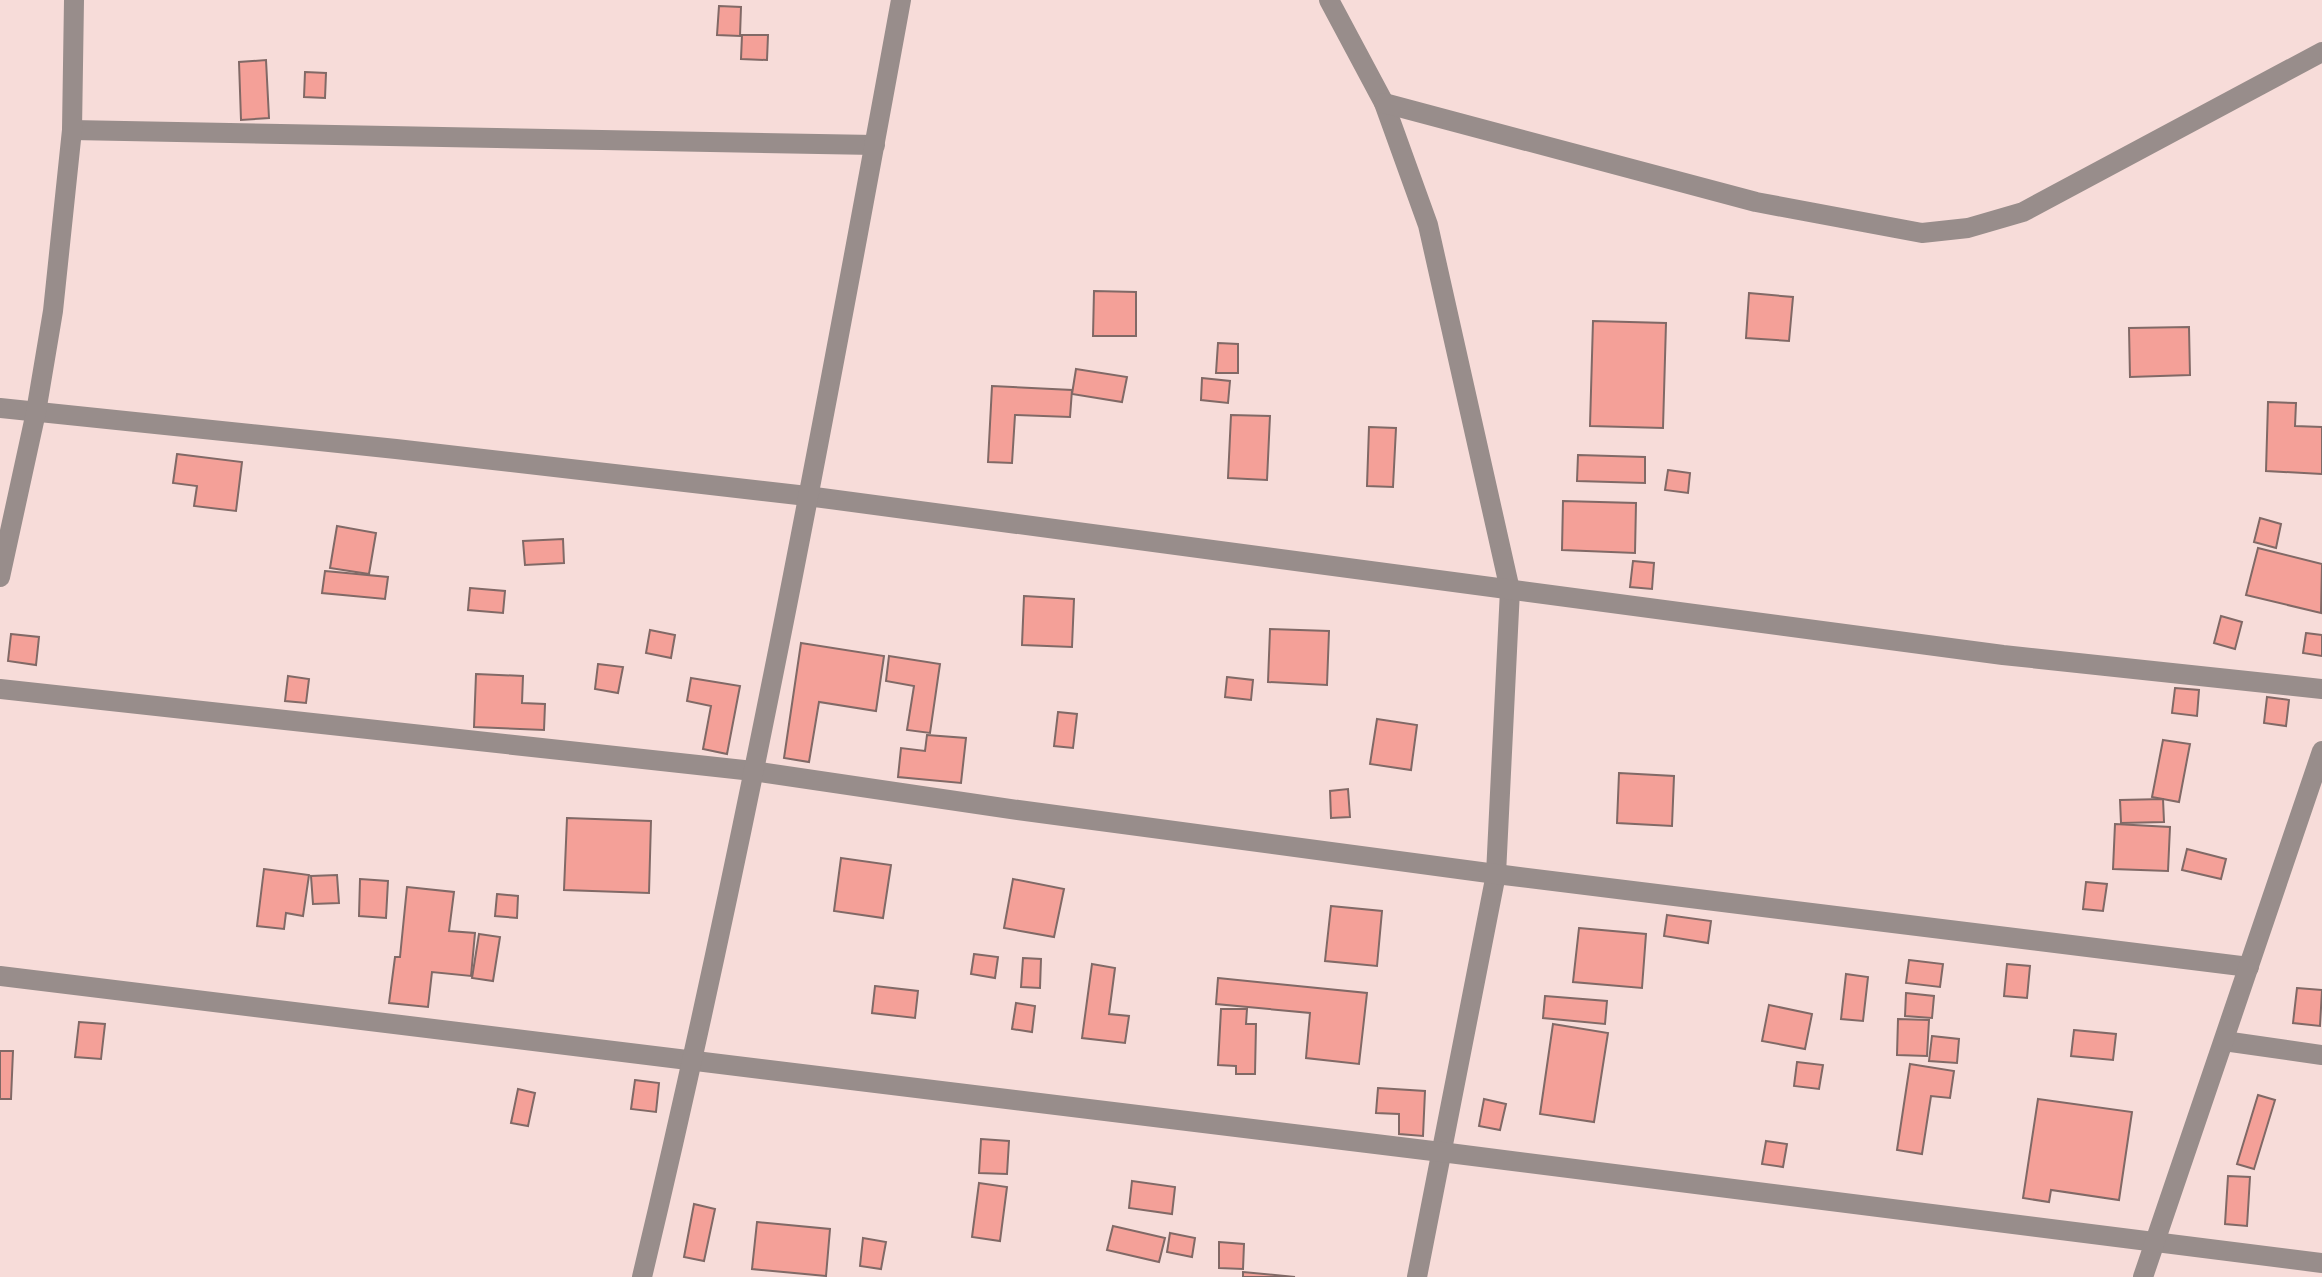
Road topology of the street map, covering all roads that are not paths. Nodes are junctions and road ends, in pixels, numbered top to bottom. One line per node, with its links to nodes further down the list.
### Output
1 (74, 0): 6 (street)
2 (901, 0): 7 (street)
3 (1329, 0): 5 (street)
4 (2322, 52): 5 (street)
5 (1384, 103): 12 (street)
6 (72, 130): 7 (street); 9 (street)
7 (875, 145): 10 (street)
8 (0, 408): 9 (street)
9 (36, 412): 10 (street); 11 (street)
10 (807, 496): 12 (street); 16 (street)
11 (0, 577)
12 (1510, 590): 14 (street); 17 (street)
13 (0, 689): 16 (street)
14 (2322, 689)
15 (2322, 751): 18 (street)
16 (753, 771): 17 (street); 22 (street)
17 (1496, 874): 18 (street); 23 (street)
18 (2249, 967): 20 (street)
19 (0, 976): 22 (street)
20 (2224, 1041): 21 (street); 24 (street)
21 (2322, 1055)
22 (694, 1061): 23 (street); 26 (street)
23 (1441, 1152): 24 (street); 27 (street)
24 (2157, 1241): 25 (street); 28 (street)
25 (2322, 1263)
26 (642, 1277)
27 (1417, 1277)
28 (2143, 1277)

